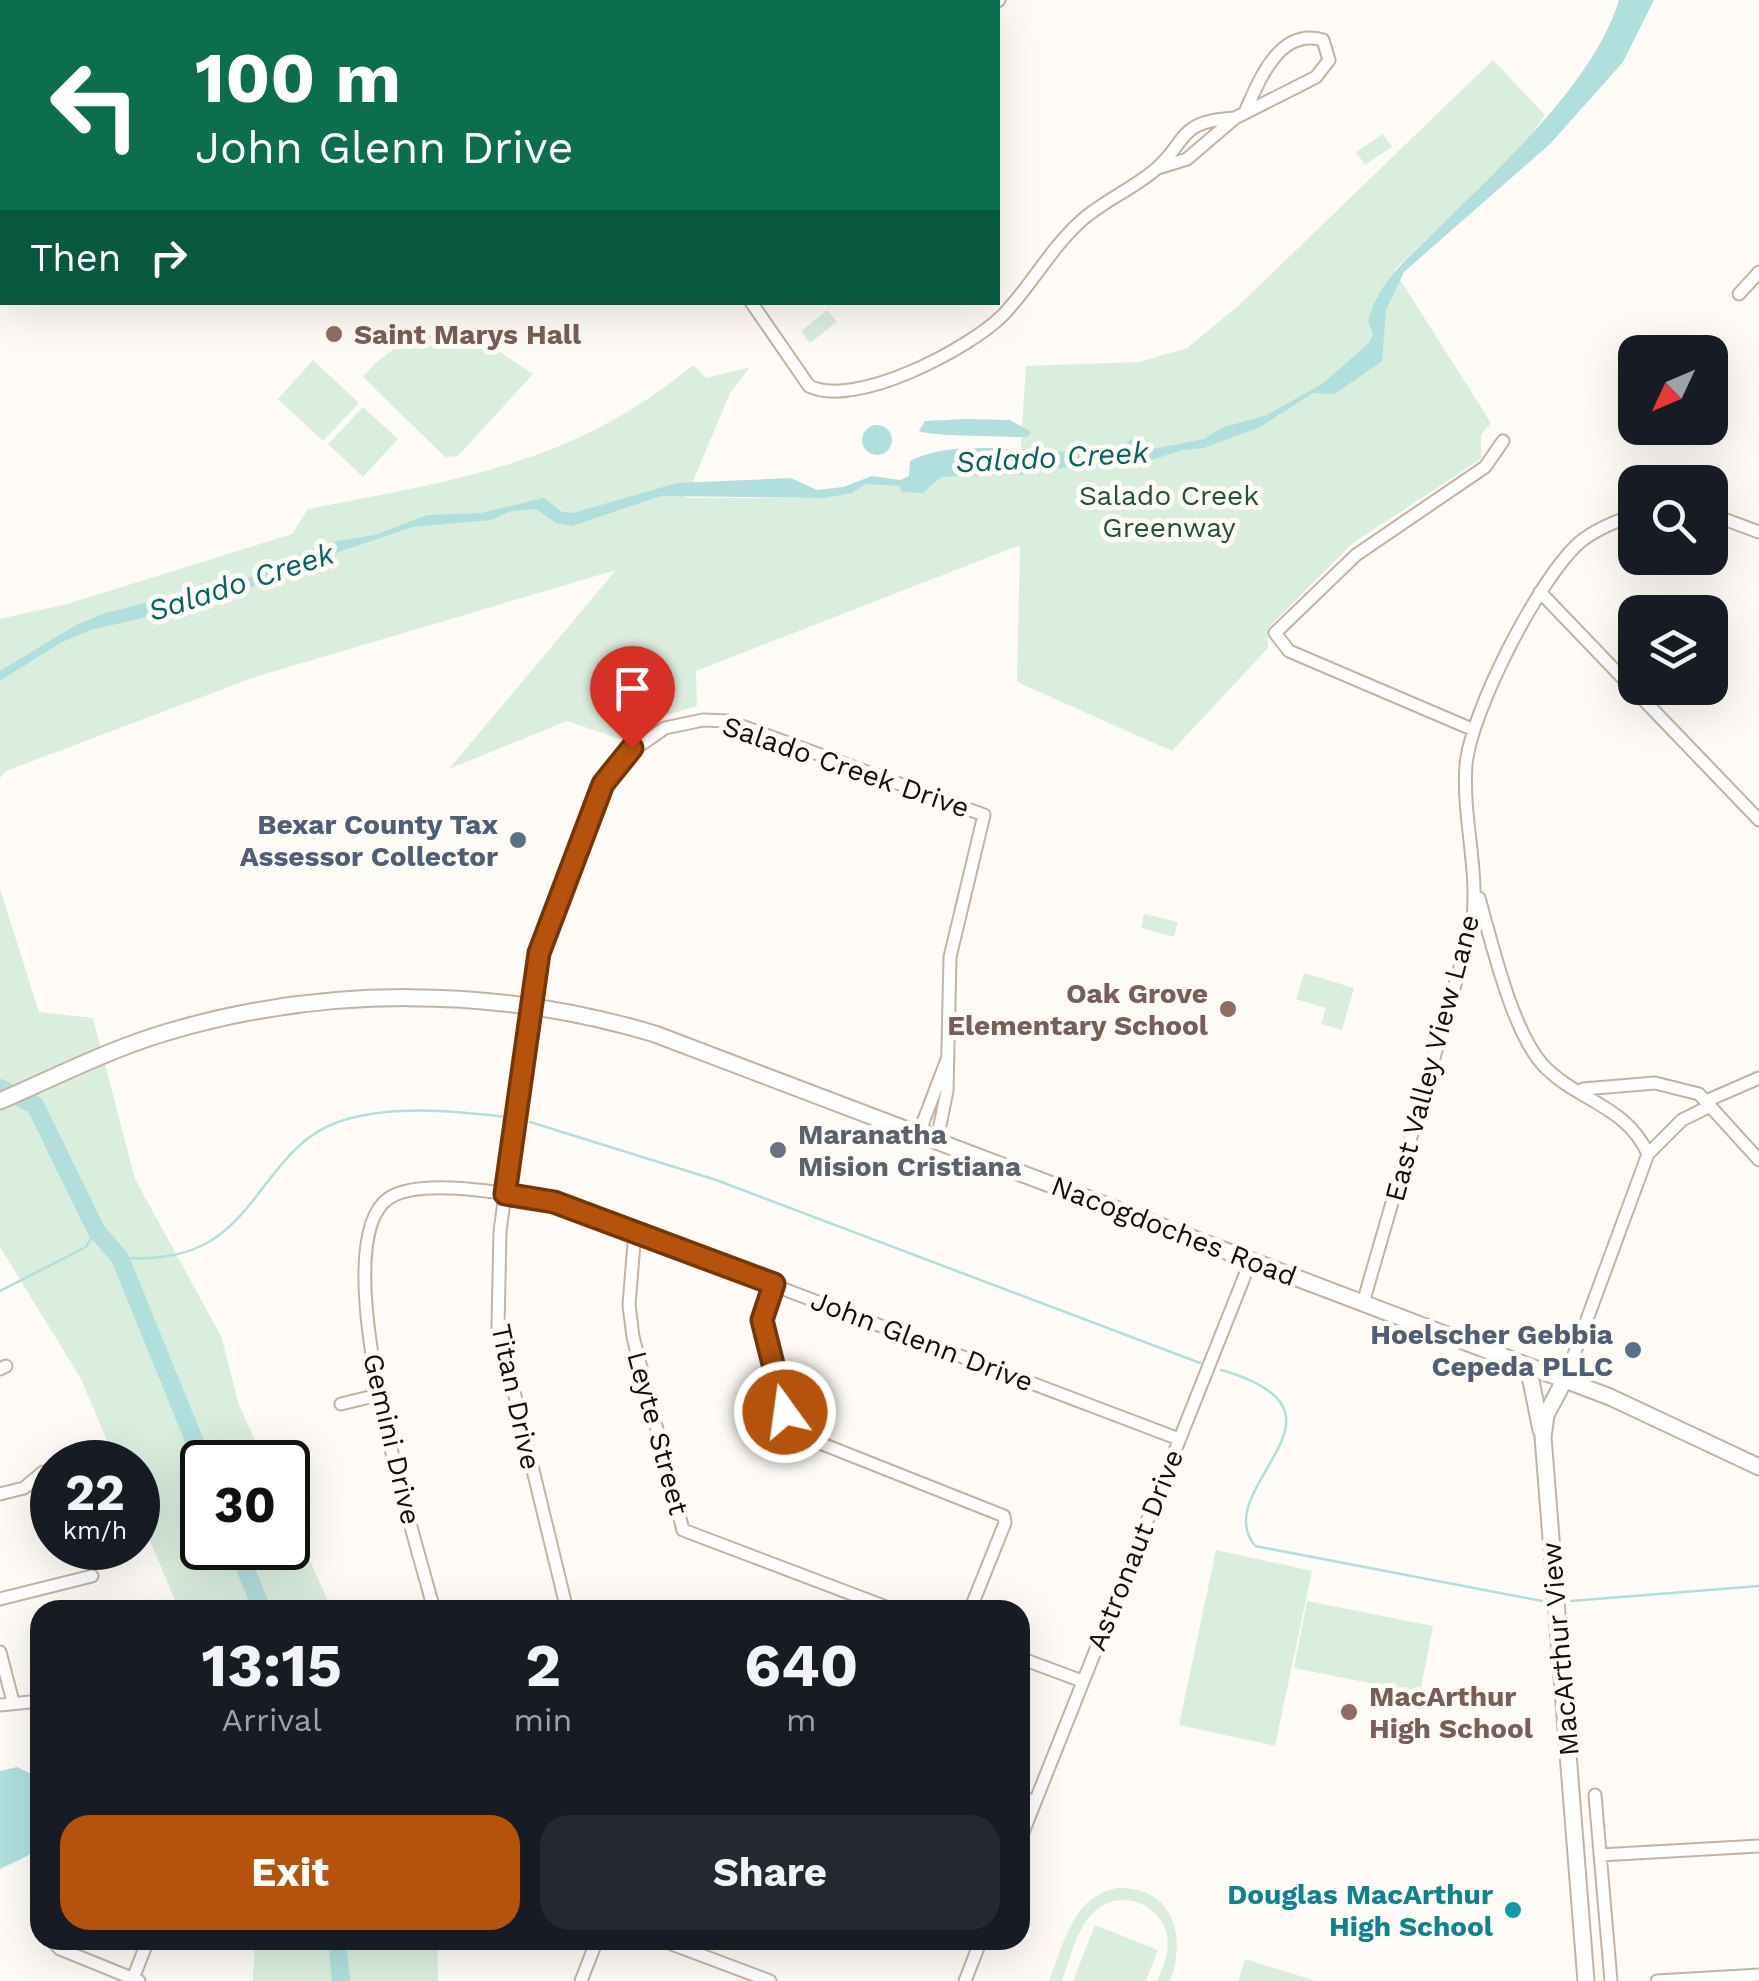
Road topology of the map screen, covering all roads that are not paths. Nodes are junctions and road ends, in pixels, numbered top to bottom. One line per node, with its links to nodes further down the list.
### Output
1 (1240, 115): 1 (street); 2 (street); 2 (street)
2 (1158, 168): 5 (street)
3 (1759, 272): 4 (street)
4 (1739, 294)
5 (753, 305)
6 (1503, 441): 11 (street)
7 (1728, 521): 9 (street)
8 (1618, 523): 10 (street, East Valley View Lane)
9 (1759, 532)
10 (1540, 592): 11 (street, East Valley View Lane); 13 (street)
11 (1474, 730): 14 (street, East Valley View Lane)
12 (650, 736): 15 (street, Titan Drive); 20 (street, Salado Creek Drive)
13 (1759, 820)
14 (1476, 887): 17 (street); 28 (street, East Valley View Lane)
15 (532, 1003): 19 (main road, Nacogdoches Road); 20 (main road, Nacogdoches Road); 23 (street, Titan Drive)
16 (1759, 1078): 18 (street)
17 (1578, 1088): 18 (street); 21 (street)
18 (1705, 1100): 21 (street); 22 (street)
19 (0, 1101)
20 (929, 1138): 26 (main road, Nacogdoches Road)
21 (1648, 1154): 30 (street)
22 (1759, 1160)
23 (505, 1194): 24 (street, John Glenn Drive); 25 (street, John Glenn Drive); 41 (street, Titan Drive)
24 (379, 1208): 31 (street, Gemini Drive)
25 (636, 1232): 27 (street, John Glenn Drive); 42 (street, Leyte Street)
26 (1250, 1260): 28 (main road, Nacogdoches Road); 34 (street, Astronaut Drive)
27 (774, 1284): 34 (street, John Glenn Drive); 43 (street)
28 (1363, 1303): 29 (main road, Nacogdoches Road)
29 (1528, 1366): 30 (main road, Nacogdoches Road); 33 (main road)
30 (1564, 1380): 33 (main road, MacArthur View); 35 (main road, Nacogdoches Road)
31 (378, 1395): 32 (street); 40 (street, Gemini Drive)
32 (341, 1404)
33 (1543, 1437): 55 (main road, MacArthur View)
34 (1179, 1439): 46 (street, Astronaut Drive)
35 (1759, 1468)
36 (30, 1483): 37 (street)
37 (0, 1494)
38 (92, 1576): 39 (street)
39 (0, 1599)
40 (431, 1600)
41 (564, 1600)
42 (868, 1600)
43 (974, 1600)
44 (0, 1652): 47 (street)
45 (1030, 1662): 46 (street)
46 (1082, 1681): 50 (street, Astronaut Drive)
47 (7, 1704)
48 (1596, 1795): 53 (street, MacArthur View)
49 (1030, 1800): 50 (street)
50 (1035, 1802): 51 (street, Astronaut Drive)
51 (1030, 1815)
52 (1759, 1846): 53 (street)
53 (1600, 1856): 54 (street, MacArthur View)
54 (1606, 1921): 55 (street); 67 (street, MacArthur View)
55 (1582, 1923): 66 (main road, MacArthur View)
56 (62, 1950): 62 (street)
57 (145, 1950): 62 (street)
58 (593, 1950): 63 (street)
59 (688, 1950): 64 (street)
60 (977, 1950): 65 (street)
61 (1759, 1975): 68 (street)
62 (135, 1980)
63 (582, 1981)
64 (770, 1981)
65 (965, 1981)
66 (1586, 1981)
67 (1611, 1981)
68 (1657, 1981)

